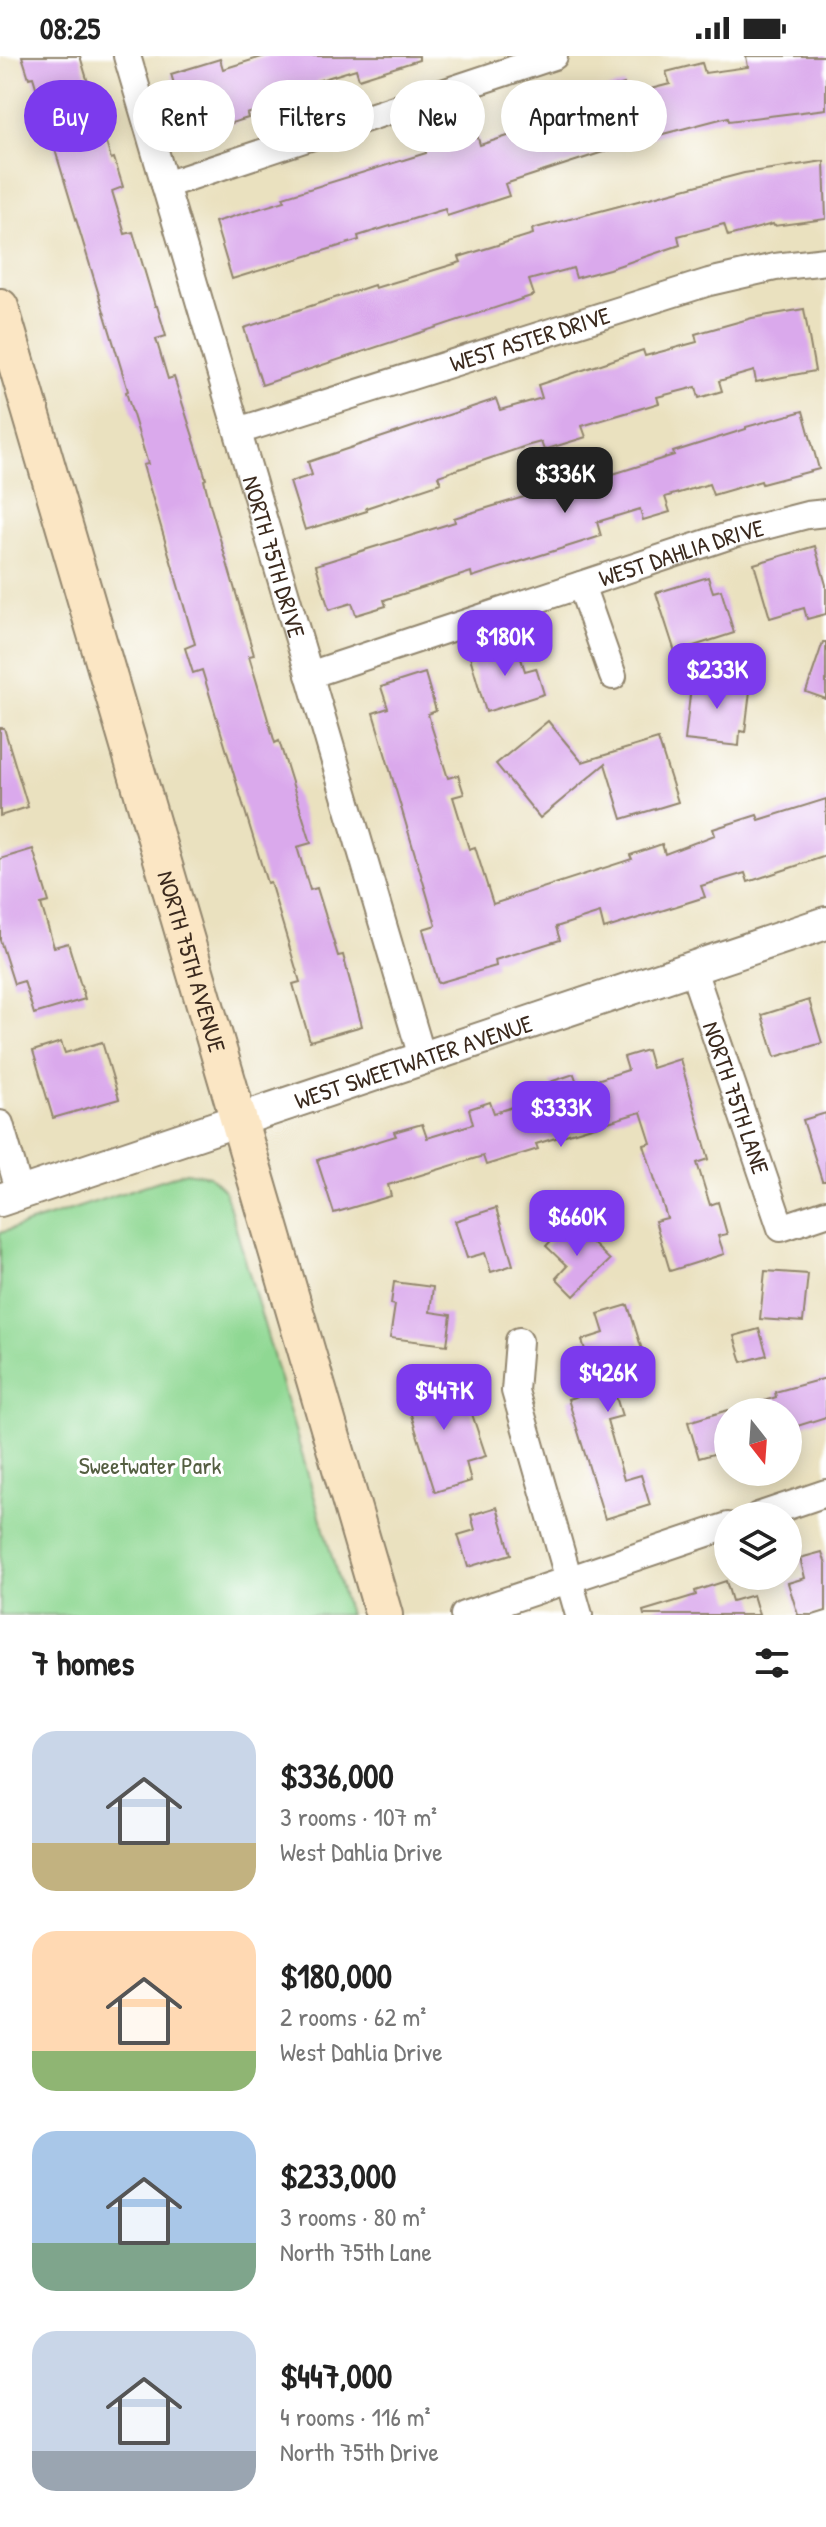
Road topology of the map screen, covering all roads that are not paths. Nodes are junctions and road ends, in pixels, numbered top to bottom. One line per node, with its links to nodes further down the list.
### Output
1 (127, 56): 3 (street, NORTH 75TH DRIVE)
2 (554, 56): 3 (street)
3 (165, 185): 6 (street, NORTH 75TH DRIVE)
4 (826, 261): 6 (street, WEST ASTER DRIVE)
5 (0, 307): 14 (main road, NORTH 75TH AVENUE)
6 (238, 431): 9 (street, NORTH 75TH DRIVE)
7 (826, 513): 8 (street, WEST DAHLIA DRIVE)
8 (581, 585): 9 (street, WEST DAHLIA DRIVE); 10 (street)
9 (309, 675): 13 (street, NORTH 75TH DRIVE)
10 (613, 676)
11 (826, 923): 12 (street, WEST SWEETWATER AVENUE)
12 (692, 967): 13 (street, WEST SWEETWATER AVENUE); 17 (street, NORTH 75TH LANE)
13 (422, 1057): 14 (street, WEST SWEETWATER AVENUE)
14 (238, 1119): 16 (street, WEST SWEETWATER AVENUE); 23 (main road, NORTH 75TH AVENUE)
15 (0, 1124): 16 (street)
16 (10, 1196)
17 (826, 1213)
18 (519, 1341): 22 (street)
19 (826, 1493): 20 (street)
20 (799, 1502)
21 (714, 1531): 22 (street)
22 (568, 1580): 24 (street); 25 (street)
23 (384, 1615)
24 (464, 1615)
25 (579, 1615)

